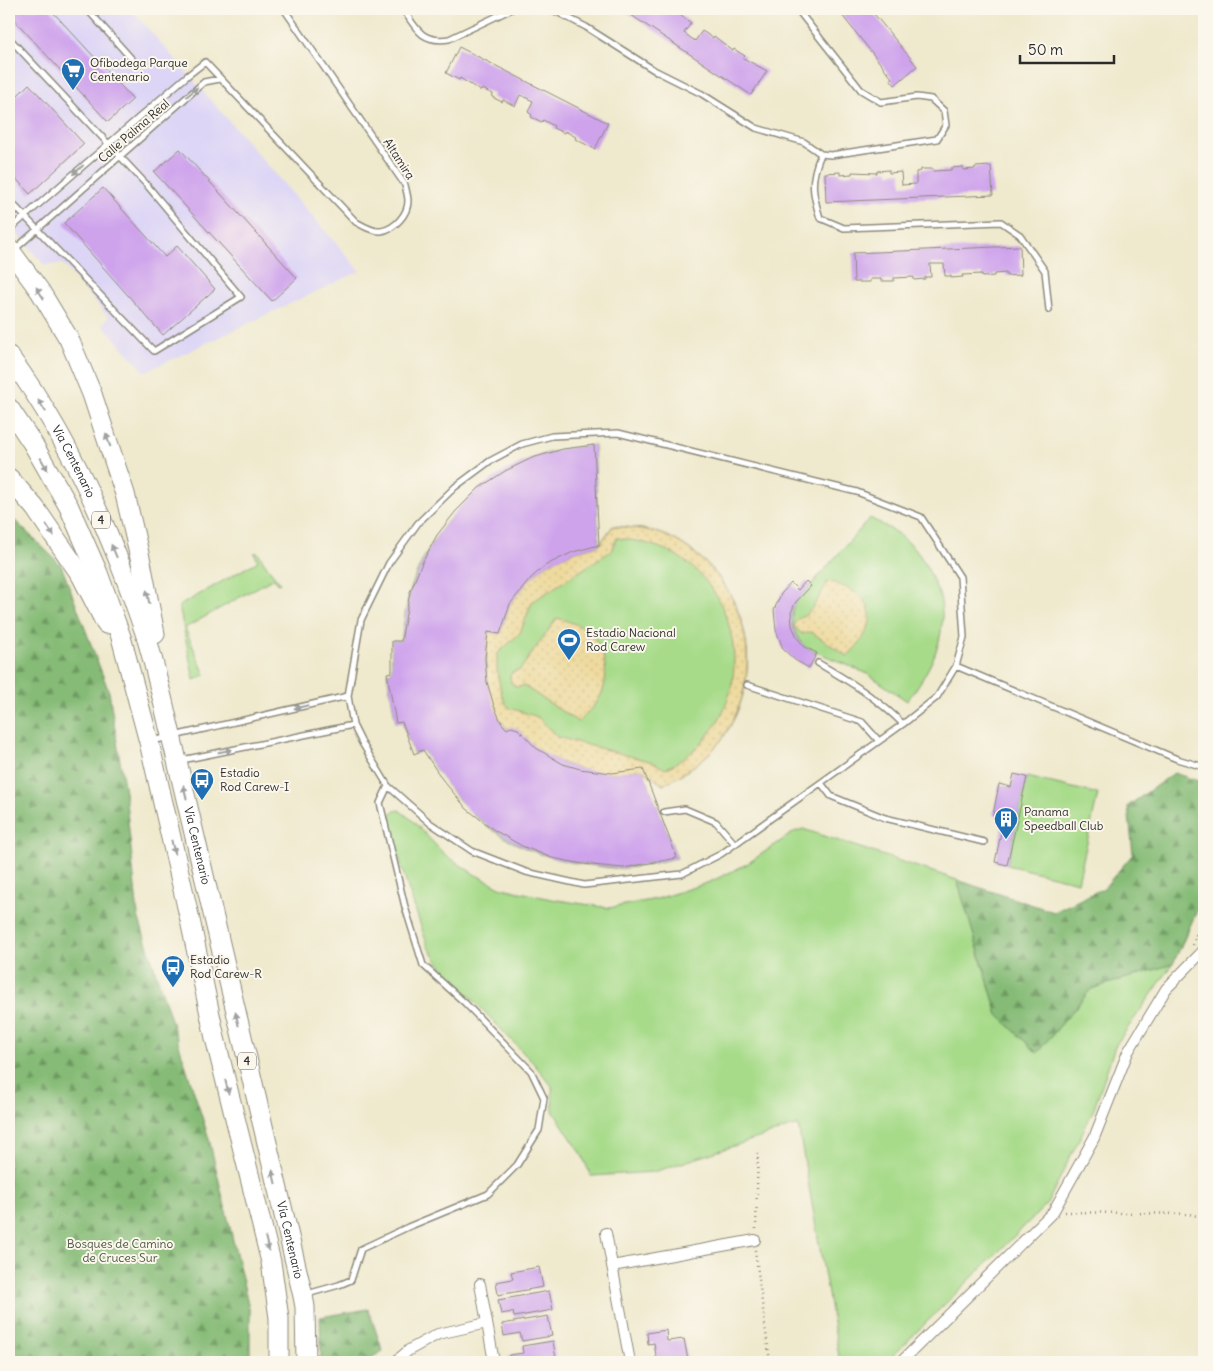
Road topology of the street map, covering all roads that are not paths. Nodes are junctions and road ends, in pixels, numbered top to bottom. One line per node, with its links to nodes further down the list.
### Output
1 (87, 9): 8 (lane)
2 (284, 9): 9 (lane, Altamira)
3 (403, 9): 4 (lane)
4 (512, 9)
5 (551, 9): 11 (lane)
6 (797, 9): 11 (lane)
7 (9, 38): 10 (lane)
8 (137, 65)
9 (220, 79): 10 (lane, Calle Palma Real); 12 (lane, Calle Palma Real, one-way to 9)
10 (108, 144): 12 (lane); 14 (lane, Calle Palma Real, one-way to 14)
11 (822, 154): 18 (lane)
12 (120, 156): 15 (lane, Calle Palma Real); 15 (lane)
13 (9, 200): 14 (lane)
14 (25, 216): 15 (lane); 16 (lane, Calle Palma Real)
15 (37, 229): 17 (lane, Calle Palma Real)
16 (9, 230)
17 (10, 251): 26 (highway, one-way to 17)
18 (1049, 310)
19 (9, 356): 26 (highway, Vía Centenario / 4, one-way to 19)
20 (9, 408): 27 (highway, Vía Centenario / 4, one-way to 27)
21 (9, 478): 27 (highway, one-way to 27)
22 (818, 663): 28 (lane)
23 (956, 666): 25 (lane); 28 (lane); 34 (lane)
24 (748, 685): 31 (lane)
25 (348, 696): 29 (lane); 30 (lane, one-way to 30)
26 (162, 697): 30 (highway, Vía Centenario / 4)
27 (138, 699): 32 (highway, Vía Centenario / 4)
28 (903, 724): 31 (lane)
29 (353, 725): 33 (lane, one-way to 29); 36 (lane)
30 (172, 737): 32 (lane); 33 (highway, Vía Centenario / 4)
31 (879, 741): 35 (lane)
32 (149, 742): 33 (highway, Vía Centenario / 4)
33 (166, 763): 45 (highway, Vía Centenario / 4, one-way to 33); 47 (highway, Vía Centenario / 4, one-way to 47)
34 (1204, 767)
35 (821, 783): 38 (lane); 39 (lane)
36 (388, 786): 39 (lane); 45 (lane)
37 (664, 812): 39 (lane)
38 (984, 842)
39 (735, 844)
40 (1204, 950): 52 (street)
41 (606, 1233): 43 (street)
42 (755, 1240): 43 (street)
43 (612, 1266): 51 (street)
44 (480, 1284): 46 (street)
45 (303, 1296): 48 (highway, Vía Centenario / 4)
46 (487, 1323): 49 (street); 50 (street)
47 (279, 1362)
48 (306, 1362)
49 (395, 1362)
50 (494, 1362)
51 (630, 1362)
52 (901, 1362)

